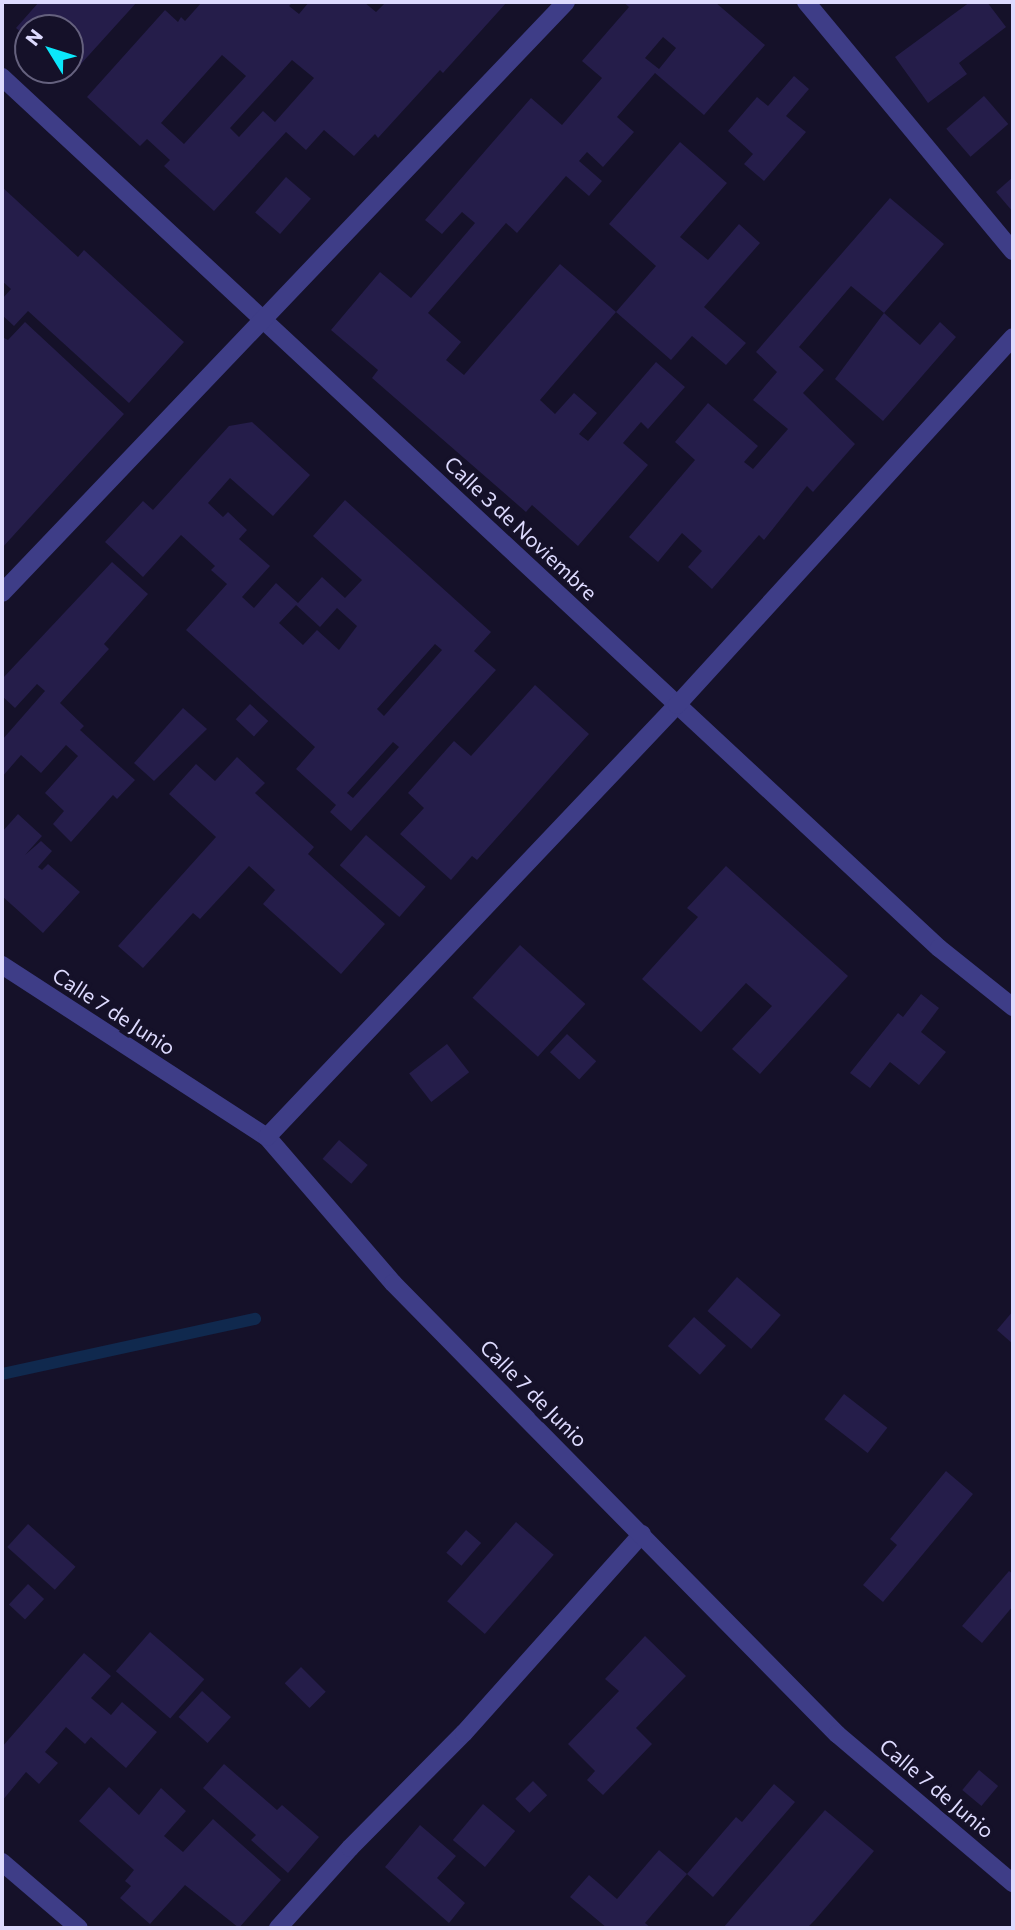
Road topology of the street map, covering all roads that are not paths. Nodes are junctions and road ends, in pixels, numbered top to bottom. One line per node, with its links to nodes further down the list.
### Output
1 (566, 2): 5 (street)
2 (806, 2): 4 (street)
3 (2, 78): 5 (street, Calle 3 de Noviembre)
4 (1013, 251)
5 (261, 318): 7 (street); 8 (street, Calle 3 de Noviembre)
6 (1013, 337): 8 (street)
7 (2, 593)
8 (677, 705): 10 (street, Calle 3 de Noviembre); 11 (street)
9 (2, 965): 11 (street, Calle 7 de Junio)
10 (1013, 1007)
11 (267, 1137): 12 (street, Calle 7 de Junio)
12 (642, 1534): 14 (street, Calle 7 de Junio); 16 (street)
13 (2, 1862): 15 (street)
14 (1013, 1883)
15 (79, 1928)
16 (278, 1928)

